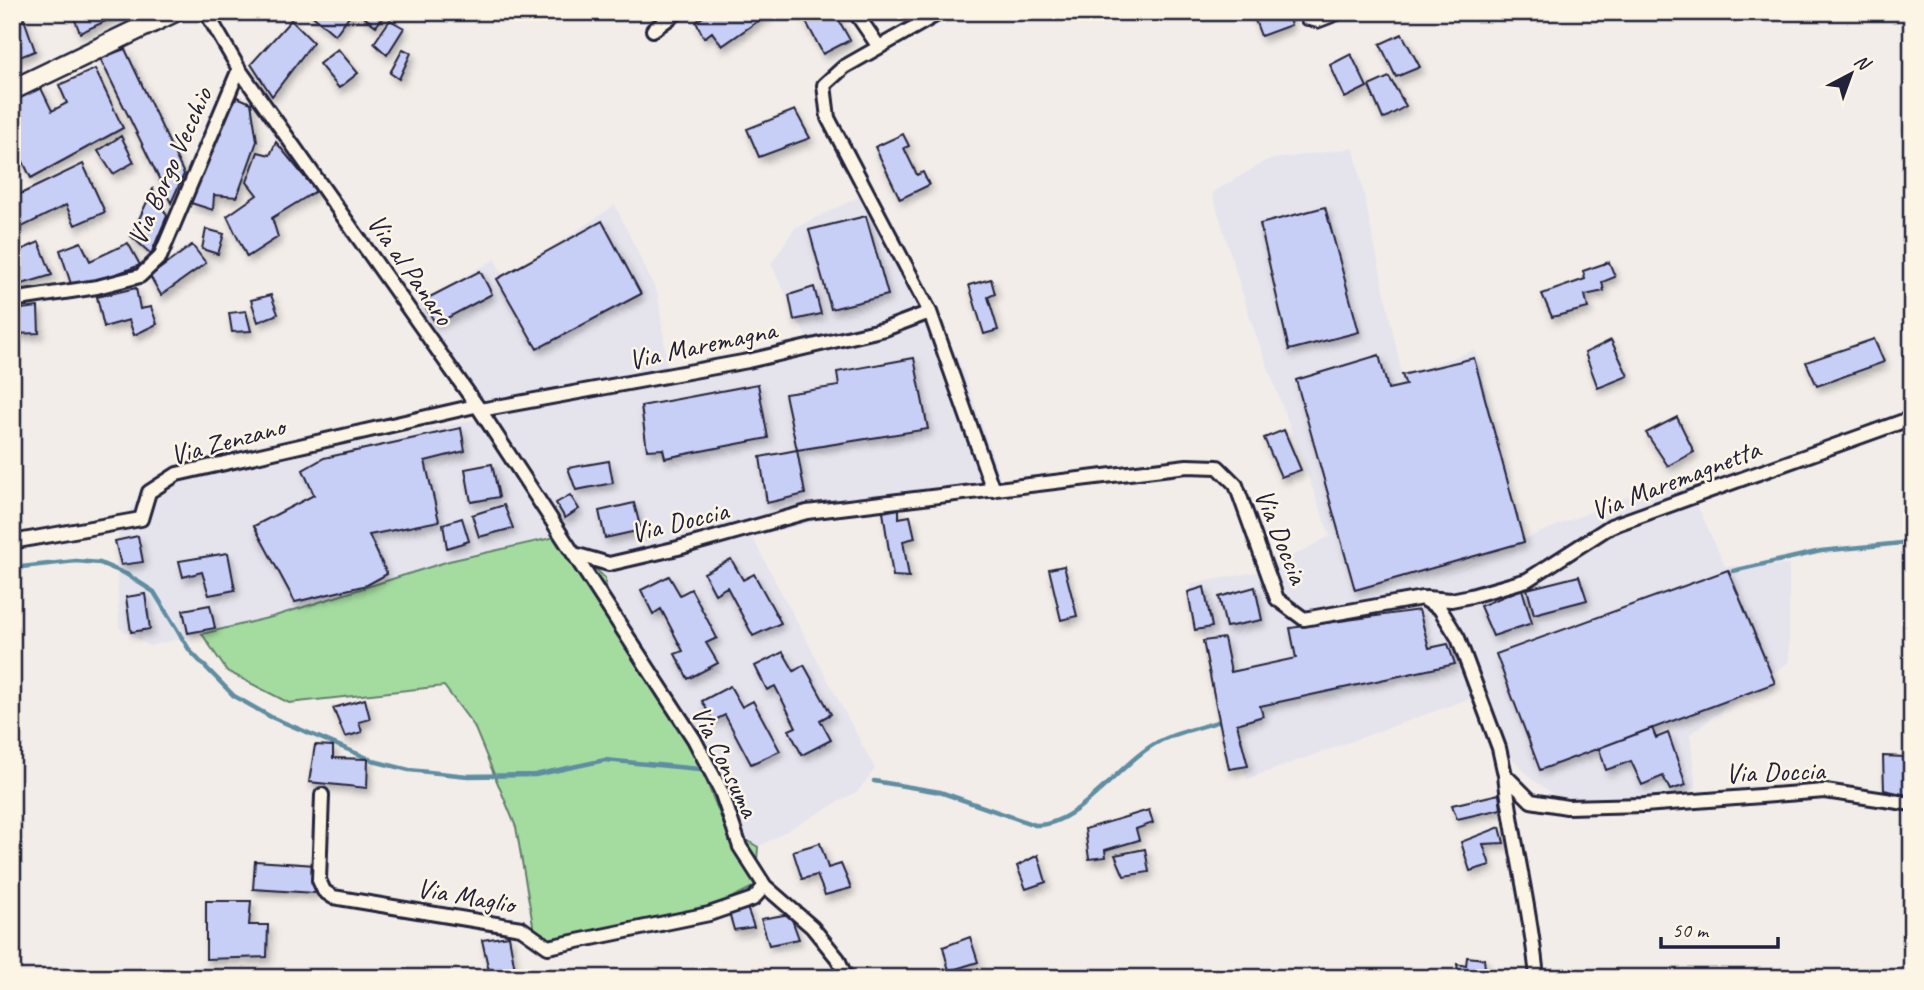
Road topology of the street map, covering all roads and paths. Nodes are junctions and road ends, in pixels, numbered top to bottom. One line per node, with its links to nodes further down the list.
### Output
1 (174, 12): 11 (main road)
2 (206, 12): 10 (street, Via al Panaro)
3 (678, 12): 8 (street)
4 (855, 12): 9 (street)
5 (941, 12): 9 (street)
6 (1303, 12): 7 (lane)
7 (1349, 12)
8 (653, 30)
9 (879, 47): 13 (street)
10 (239, 69): 12 (street, Via Borgo Vecchio); 14 (street, Via al Panaro)
11 (12, 90)
12 (12, 300)
13 (930, 312): 14 (street, Via Maremagna); 16 (street)
14 (478, 408): 17 (street, Via Zenzano); 18 (street, Via al Panaro)
15 (1912, 418): 19 (street, Via Maremagnetta)
16 (993, 490): 18 (street, Via Doccia); 19 (street, Via Doccia)
17 (12, 542)
18 (574, 554): 23 (street, Via Consuma)
19 (1422, 598): 20 (street)
20 (1505, 775): 22 (street, Via Doccia); 25 (street)
21 (322, 795): 23 (street, Via Maglio)
22 (1912, 804)
23 (765, 886): 24 (street, Via Consuma)
24 (846, 978)
25 (1537, 978)

